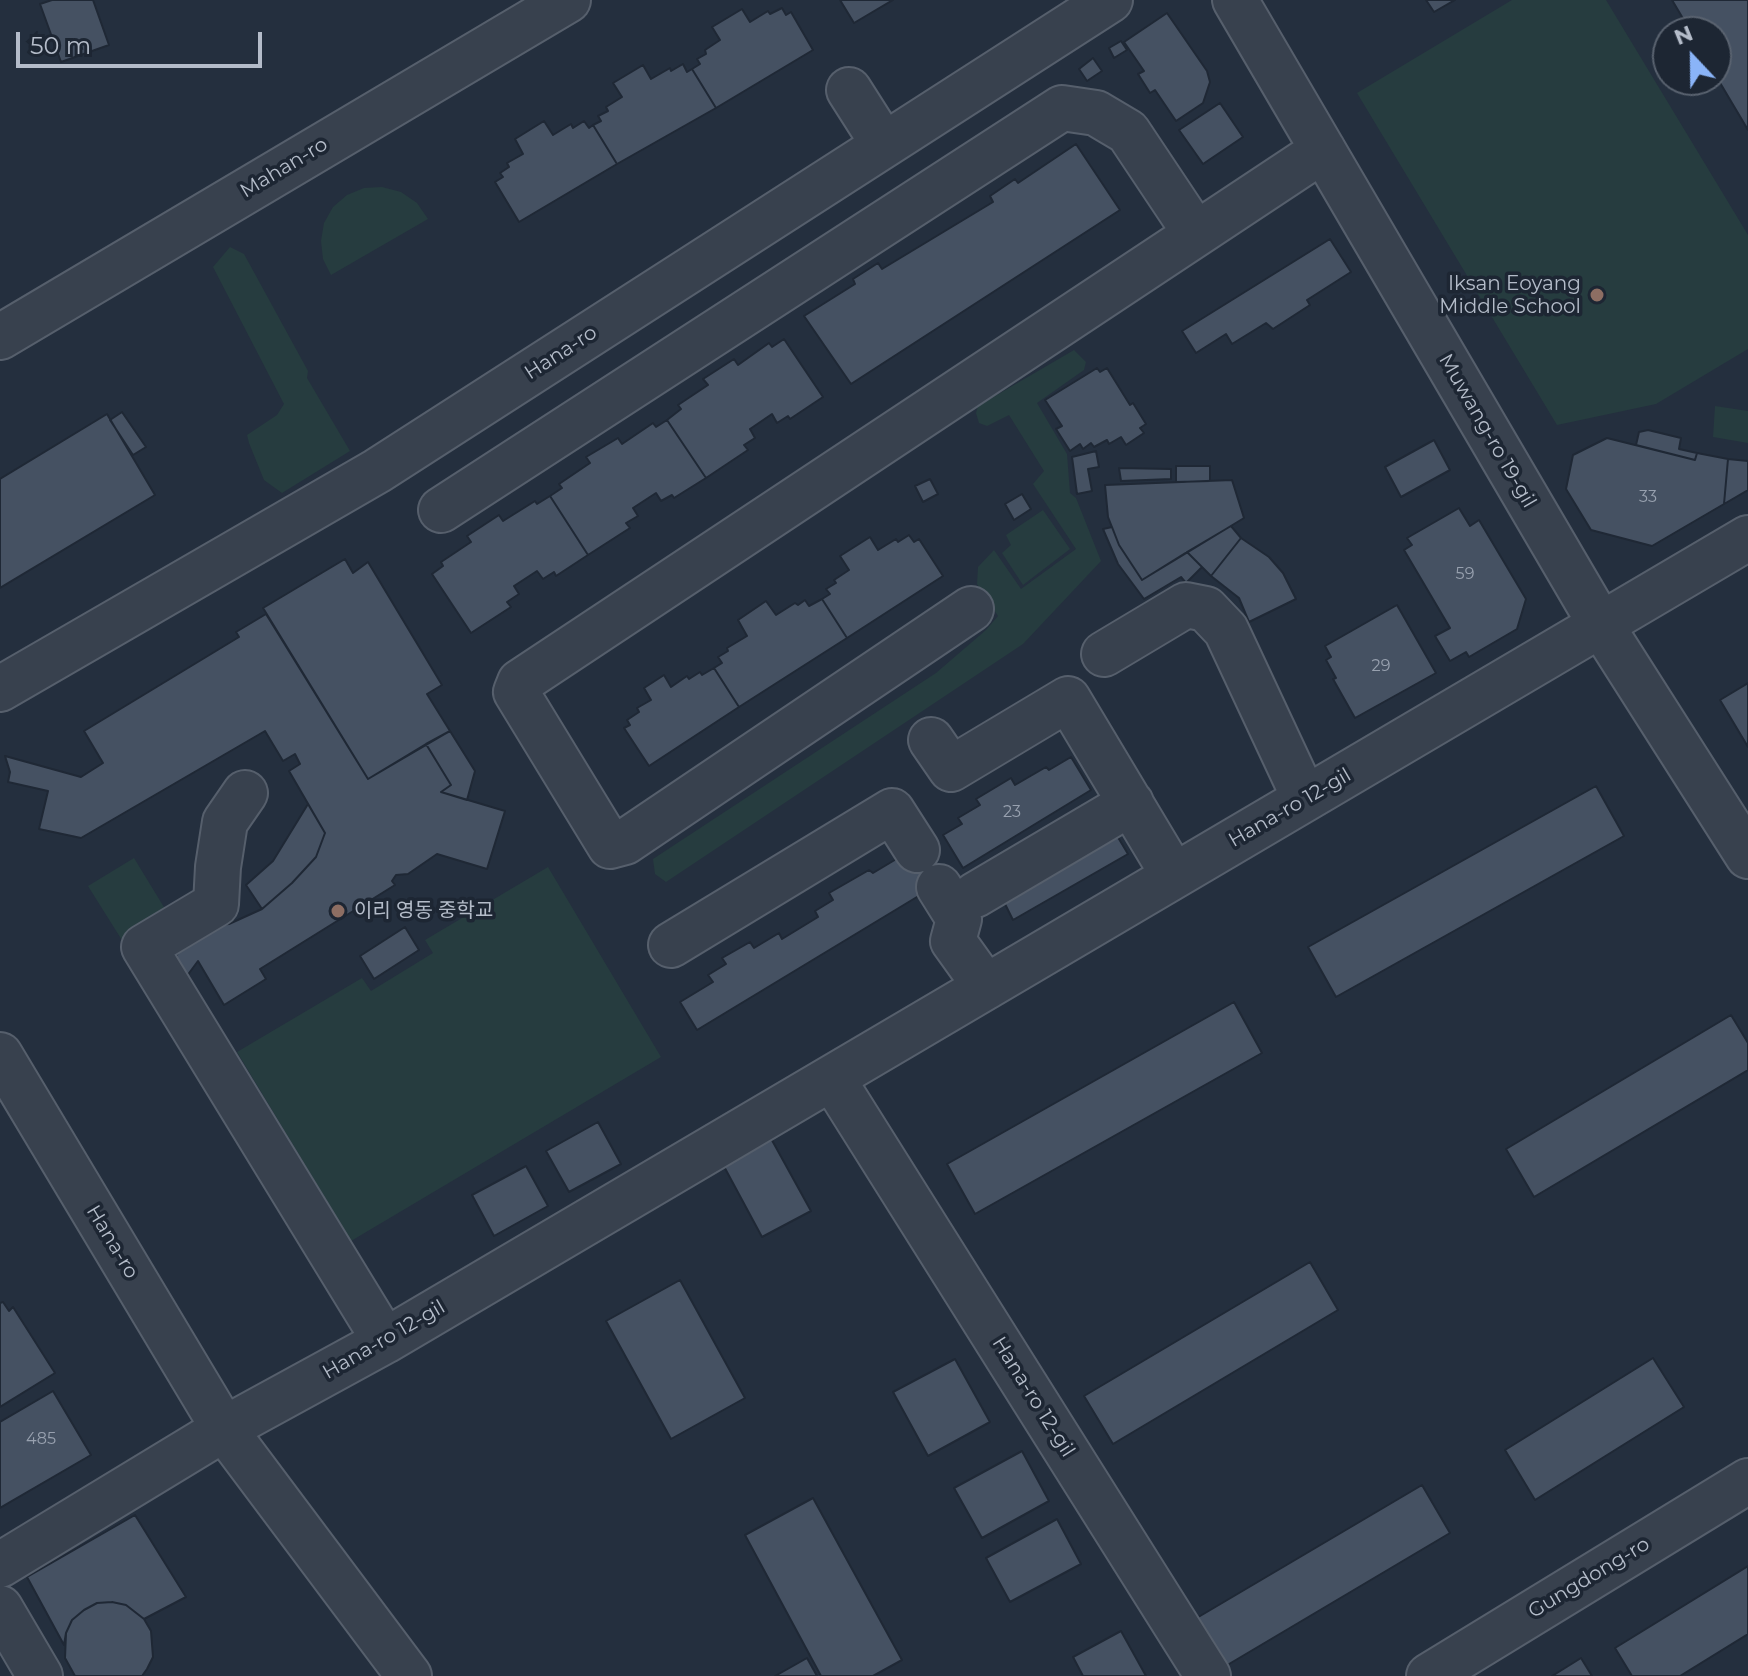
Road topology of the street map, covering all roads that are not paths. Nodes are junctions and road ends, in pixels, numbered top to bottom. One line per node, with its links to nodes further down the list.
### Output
1 (568, 0): 8 (street, Mahan-ro)
2 (1110, 0): 5 (street, Hana-ro)
3 (1235, 0): 6 (street, Muwang-ro 19-gil)
4 (849, 90): 5 (street)
5 (884, 145): 14 (street, Hana-ro)
6 (1323, 150): 7 (street); 12 (street, Muwang-ro 19-gil)
7 (1196, 234): 9 (street); 11 (street)
8 (0, 337)
9 (441, 510)
10 (1748, 538): 12 (street, Hana-ro 12-gil)
11 (971, 609)
12 (1601, 625): 17 (street, Hana-ro 12-gil); 19 (street, Muwang-ro 19-gil)
13 (1104, 654): 17 (street)
14 (0, 689)
15 (931, 740): 18 (street)
16 (245, 793): 26 (street)
17 (1305, 799): 20 (street, Hana-ro 12-gil)
18 (1131, 803): 20 (street); 21 (street)
19 (1748, 856)
20 (1174, 876): 23 (street, Hana-ro 12-gil)
21 (954, 881): 22 (street); 23 (street)
22 (671, 945)
23 (986, 987): 25 (street, Hana-ro 12-gil)
24 (0, 1055): 27 (street, Hana-ro)
25 (832, 1078): 26 (street, Hana-ro 12-gil); 33 (street, Hana-ro 12-gil)
26 (385, 1341): 27 (street, Hana-ro 12-gil)
27 (224, 1429): 29 (street); 32 (street, Hana-ro)
28 (1748, 1481): 34 (street, Gungdong-ro)
29 (0, 1565)
30 (0, 1608): 31 (street)
31 (40, 1676)
32 (409, 1676)
33 (1208, 1676)
34 (1429, 1676)

